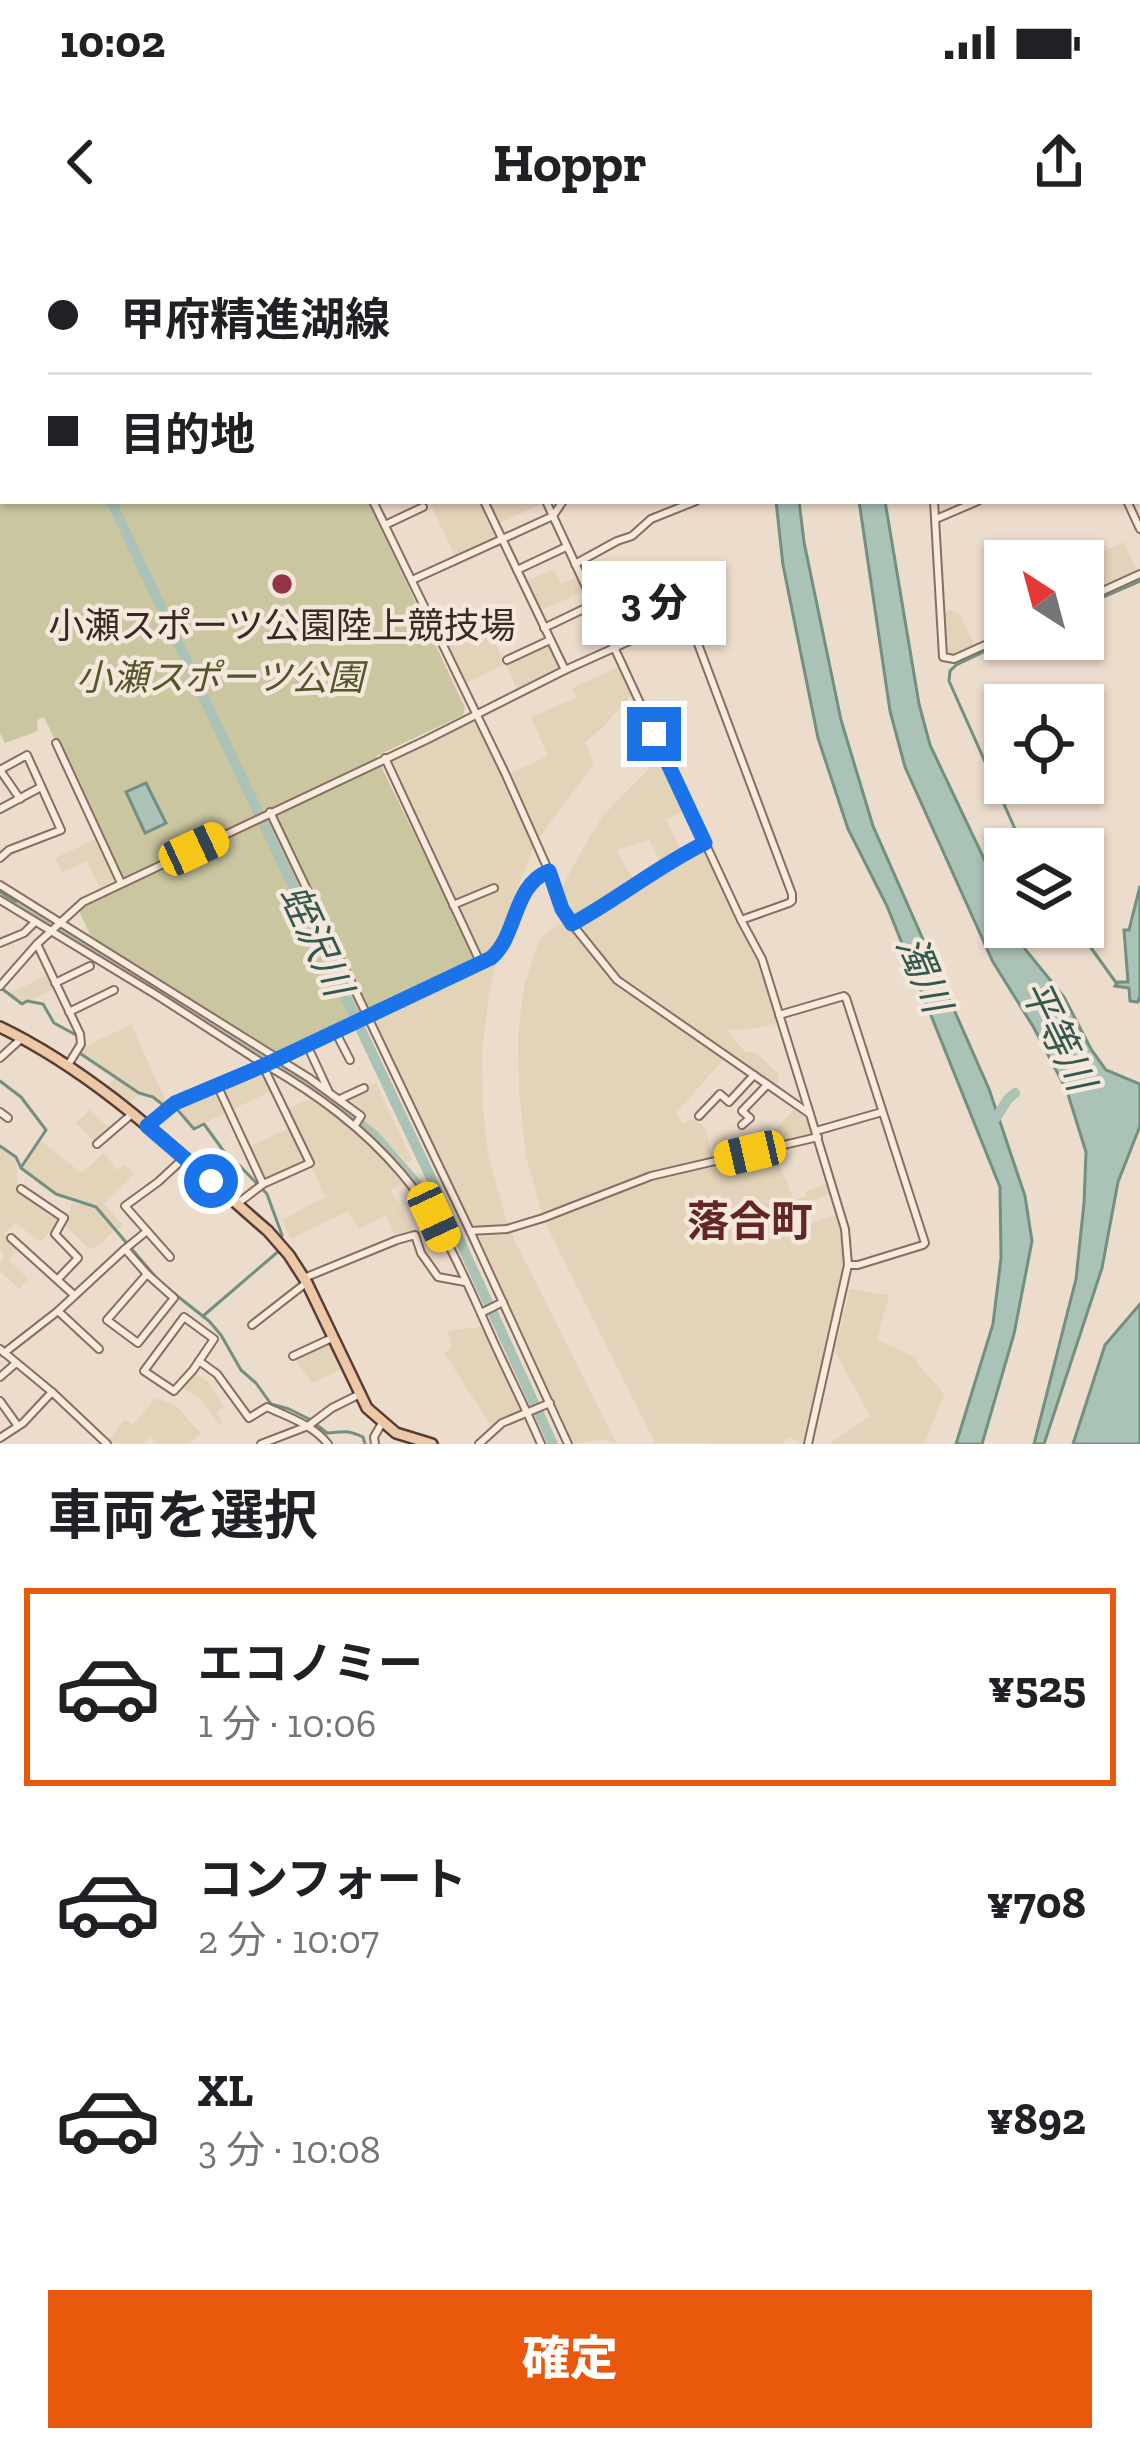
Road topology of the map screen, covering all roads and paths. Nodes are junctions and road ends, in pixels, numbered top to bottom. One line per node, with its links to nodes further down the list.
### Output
1 (374, 504): 11 (street)
2 (486, 504): 12 (street)
3 (548, 504): 9 (street)
4 (561, 504): 9 (street)
5 (688, 504): 14 (street)
6 (934, 504): 10 (street)
7 (971, 504): 10 (street)
8 (423, 507): 11 (street)
9 (553, 515): 12 (street); 13 (street)
10 (936, 519): 22 (street)
11 (385, 525): 17 (street)
12 (503, 539): 15 (street); 17 (street)
13 (566, 547): 14 (street); 15 (street)
14 (574, 564): 19 (street)
15 (517, 570): 20 (street)
16 (1140, 574): 18 (street)
17 (412, 580): 26 (street)
18 (1104, 590)
19 (593, 604): 20 (street); 23 (street)
20 (544, 628): 21 (street)
21 (550, 640): 24 (street); 25 (street)
22 (984, 645)
23 (614, 649): 25 (street); 34 (street); 42 (street)
24 (507, 660)
25 (565, 670): 26 (street)
26 (476, 715): 28 (street); 36 (street)
27 (56, 743): 37 (street)
28 (385, 758): 33 (street); 41 (street)
29 (0, 770): 30 (street); 31 (street)
30 (41, 787): 31 (street); 35 (street)
31 (20, 799): 32 (street)
32 (0, 809)
33 (268, 813): 37 (street); 57 (street)
34 (705, 843): 42 (street); 44 (street)
35 (0, 858)
36 (549, 871): 44 (street); 48 (street)
37 (122, 883): 45 (street)
38 (0, 885): 45 (street)
39 (494, 888): 41 (street)
40 (0, 901): 43 (street)
41 (453, 905): 48 (street)
42 (740, 920): 56 (street)
43 (34, 922): 45 (street); 46 (street)
44 (572, 924): 67 (street)
45 (54, 926): 47 (street); 52 (street); 54 (street)
46 (0, 943)
47 (37, 944): 50 (street); 51 (street)
48 (481, 964): 57 (street)
49 (91, 966): 50 (street)
50 (56, 982): 55 (street)
51 (1, 984)
52 (164, 986): 54 (street); 63 (street)
53 (114, 990): 55 (street)
54 (158, 996): 66 (street)
55 (69, 1012): 65 (street)
56 (779, 1015): 74 (street); 76 (street)
57 (364, 1017): 59 (street); 88 (street)
58 (0, 1027): 60 (main road)
59 (335, 1031): 61 (street); 64 (street)
60 (22, 1038): 62 (street); 65 (main road)
61 (307, 1045): 63 (street); 71 (street)
62 (0, 1058)
63 (277, 1059): 66 (street); 71 (street)
64 (350, 1060)
65 (68, 1065): 75 (main road)
66 (265, 1065): 68 (street); 79 (street); 85 (street)
67 (754, 1075): 69 (street); 77 (street)
68 (217, 1085): 81 (street); 85 (street)
69 (767, 1085): 76 (street); 80 (street)
70 (364, 1088): 72 (street)
71 (328, 1090): 72 (street)
72 (340, 1099): 79 (street)
73 (0, 1112): 78 (street)
74 (884, 1112): 82 (street); 93 (street)
75 (132, 1114): 81 (main road); 83 (street)
76 (810, 1114): 82 (street)
77 (699, 1116)
78 (8, 1118)
79 (355, 1124): 97 (street)
80 (742, 1125)
81 (147, 1126): 84 (main road)
82 (817, 1134): 88 (street); 93 (street)
83 (97, 1144)
84 (184, 1158): 87 (main road); 89 (street)
85 (260, 1187): 87 (street)
86 (21, 1189): 95 (street)
87 (237, 1204): 96 (main road)
88 (470, 1231): 99 (street)
89 (147, 1232): 91 (street); 92 (street)
90 (11, 1238): 95 (street)
91 (125, 1249): 94 (street); 98 (street)
92 (170, 1257)
93 (848, 1265): 127 (street)
94 (147, 1274): 94 (street)
95 (58, 1280): 98 (street)
96 (305, 1281): 97 (street); 102 (street); 103 (main road)
97 (465, 1282): 101 (street)
98 (74, 1295): 100 (street)
99 (501, 1303): 101 (street); 113 (street)
100 (58, 1311): 104 (street); 105 (street)
101 (482, 1312): 114 (street)
102 (252, 1325)
103 (332, 1338): 106 (street); 111 (main road)
104 (99, 1349)
105 (2, 1351): 108 (street)
106 (293, 1356)
107 (199, 1361): 107 (street); 117 (street)
108 (16, 1364): 109 (street); 110 (street)
109 (0, 1378)
110 (52, 1392): 116 (street); 119 (street)
111 (360, 1394): 115 (main road); 117 (street)
112 (0, 1401): 116 (street)
113 (548, 1404): 114 (street); 126 (street)
114 (529, 1413): 124 (street); 125 (street)
115 (382, 1423): 122 (street); 123 (main road)
116 (18, 1426): 118 (street)
117 (308, 1426): 120 (street); 121 (street)
118 (0, 1438)
119 (107, 1444)
120 (261, 1444)
121 (328, 1444)
122 (374, 1444)
123 (432, 1444)
124 (479, 1444)
125 (541, 1444)
126 (568, 1444)
127 (808, 1444)

